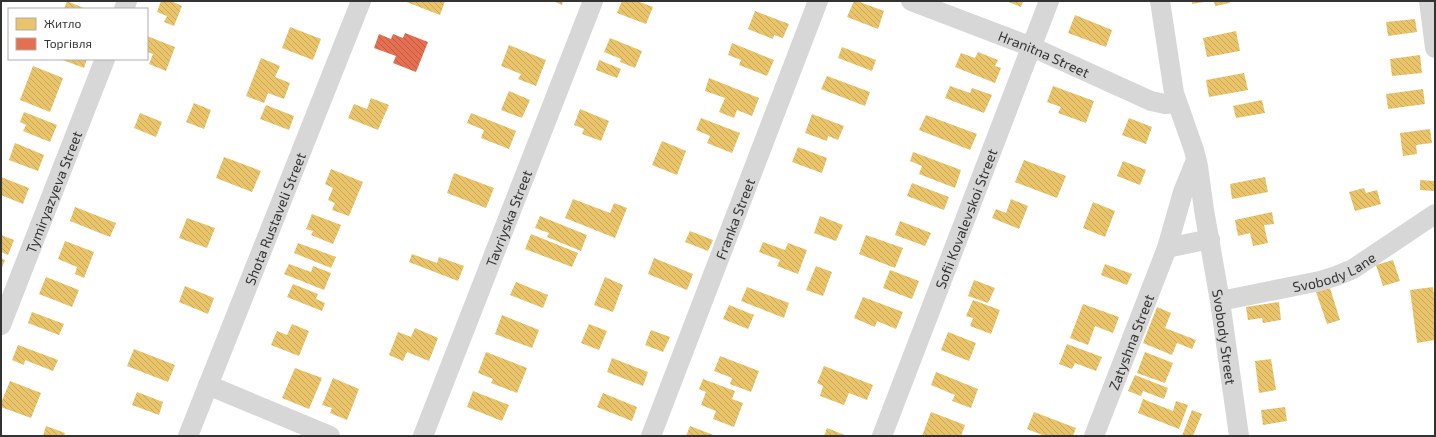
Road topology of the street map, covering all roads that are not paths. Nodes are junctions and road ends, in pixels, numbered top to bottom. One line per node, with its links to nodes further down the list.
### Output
1 (361, 1): 18 (street, Shota Rustaveli Street)
2 (594, 1): 21 (street, Tavriyska Street)
3 (818, 1): 22 (street, Franka Street)
4 (910, 1): 8 (street, Hranitna Street)
5 (1049, 1): 8 (street, Sofii Kovalevskoi Street)
6 (1160, 1): 11 (street)
7 (1429, 1): 9 (street)
8 (1032, 47): 11 (street, Hranitna Street); 23 (street, Sofii Kovalevskoi Street)
9 (1435, 48)
10 (105, 60): 17 (street, Tymiryazyeva Street)
11 (1177, 103): 12 (street)
12 (1196, 160): 14 (street); 15 (street, Zatyshna Street)
13 (1435, 214): 16 (street, Svobody Lane)
14 (1210, 239): 15 (street); 16 (street, Svobody Street)
15 (1167, 248): 24 (street, Zatyshna Street)
16 (1220, 301): 25 (street, Svobody Street)
17 (1, 325)
18 (208, 385): 19 (street, Shota Rustaveli Street); 20 (street)
19 (188, 436)
20 (330, 436)
21 (423, 436)
22 (651, 436)
23 (882, 436)
24 (1094, 436)
25 (1239, 436)

